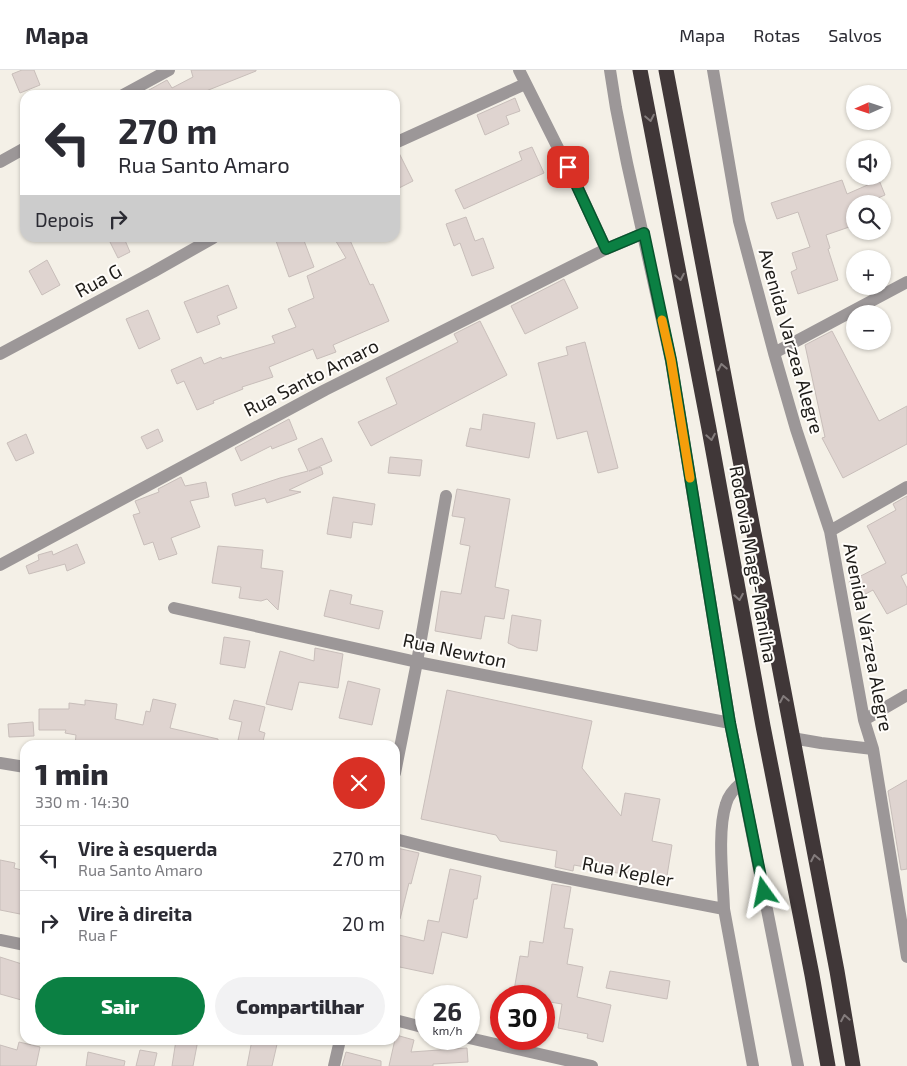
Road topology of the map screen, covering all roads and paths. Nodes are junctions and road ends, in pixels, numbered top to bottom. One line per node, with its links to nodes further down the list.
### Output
1 (169, 70): 8 (street)
2 (519, 70): 7 (street)
3 (610, 70): 12 (street)
4 (640, 70): 47 (highway, Rodovia Magé-Manilha, one-way to 47)
5 (666, 70): 27 (highway, Rodovia Magé-Manilha, one-way to 5)
6 (712, 70): 16 (street, Avenida Varzea Alegre)
7 (525, 84): 9 (street); 14 (street)
8 (132, 90)
9 (400, 141)
10 (20, 151): 11 (street)
11 (0, 162)
12 (644, 233): 14 (street, Rua Santo Amaro); 26 (street)
13 (206, 242): 17 (street, Rua G)
14 (606, 249): 21 (street, Rua Santo Amaro)
15 (907, 282): 16 (street)
16 (774, 353): 20 (street, Avenida Varzea Alegre)
17 (0, 354)
18 (907, 487): 20 (street)
19 (446, 496): 23 (street)
20 (830, 531): 25 (street, Avenida Várzea Alegre)
21 (0, 565)
22 (174, 608): 23 (street, Rua Newton)
23 (417, 662): 26 (street, Rua Newton); 28 (street)
24 (907, 695): 25 (street)
25 (864, 720): 29 (street, Avenida Várzea Alegre)
26 (730, 723): 32 (street)
27 (792, 738): 29 (street); 48 (highway, Rodovia Magé-Manilha, one-way to 27)
28 (400, 748)
29 (873, 748): 34 (street, Avenida Várzea Alegre)
30 (0, 763): 31 (street)
31 (20, 766)
32 (741, 782): 35 (street); 46 (street)
33 (400, 840): 35 (street, Rua Kepler)
34 (903, 904): 38 (street, Avenida Várzea Alegre)
35 (724, 909): 45 (street)
36 (0, 940): 37 (street)
37 (20, 944)
38 (907, 956)
39 (400, 1021): 40 (street)
40 (415, 1025)
41 (480, 1041): 44 (street)
42 (339, 1045): 43 (street)
43 (334, 1066)
44 (592, 1066)
45 (753, 1066)
46 (798, 1066)
47 (828, 1066)
48 (853, 1066)

